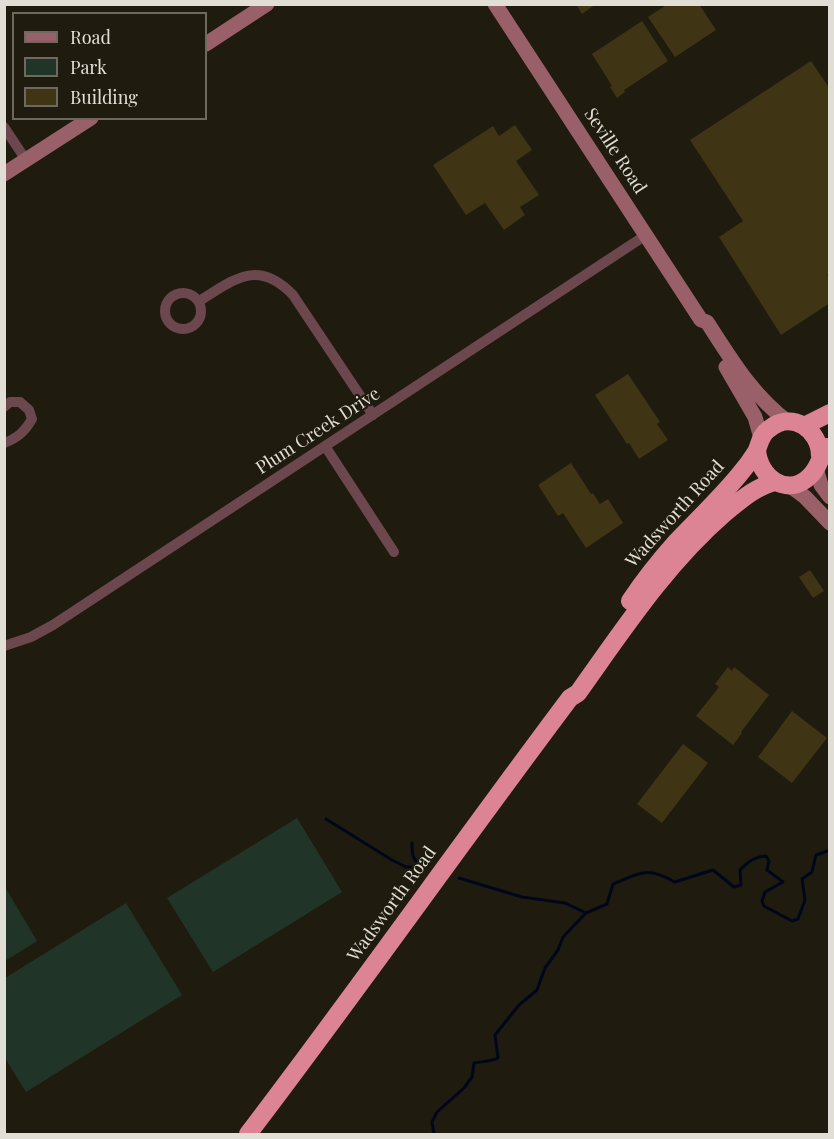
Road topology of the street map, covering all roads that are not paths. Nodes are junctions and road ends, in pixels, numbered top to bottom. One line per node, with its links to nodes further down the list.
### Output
1 (267, 4): 3 (street)
2 (495, 4): 8 (street, Seville Road)
3 (207, 43)
4 (88, 120): 6 (street)
5 (4, 127): 6 (street)
6 (26, 160): 7 (street)
7 (4, 174)
8 (646, 235): 10 (street, Seville Road); 13 (street, Plum Creek Drive)
9 (199, 301): 13 (street)
10 (701, 320): 14 (street, Seville Road); 16 (street, Seville Road)
11 (4, 407): 15 (street)
12 (830, 413): 14 (highway, Wadsworth Road)
13 (373, 415): 17 (street, Plum Creek Drive)
14 (796, 424): 16 (highway, Wadsworth Road); 18 (highway)
15 (4, 443)
16 (759, 444): 19 (highway); 24 (highway, Wadsworth Road)
17 (325, 446): 22 (street); 23 (street, Plum Creek Drive)
18 (822, 456): 19 (highway, Wadsworth Road); 20 (street)
19 (782, 483): 21 (street); 24 (highway, Wadsworth Road)
20 (830, 497)
21 (830, 523)
22 (394, 552)
23 (4, 646)
24 (570, 698): 25 (highway, Wadsworth Road)
25 (248, 1134)

